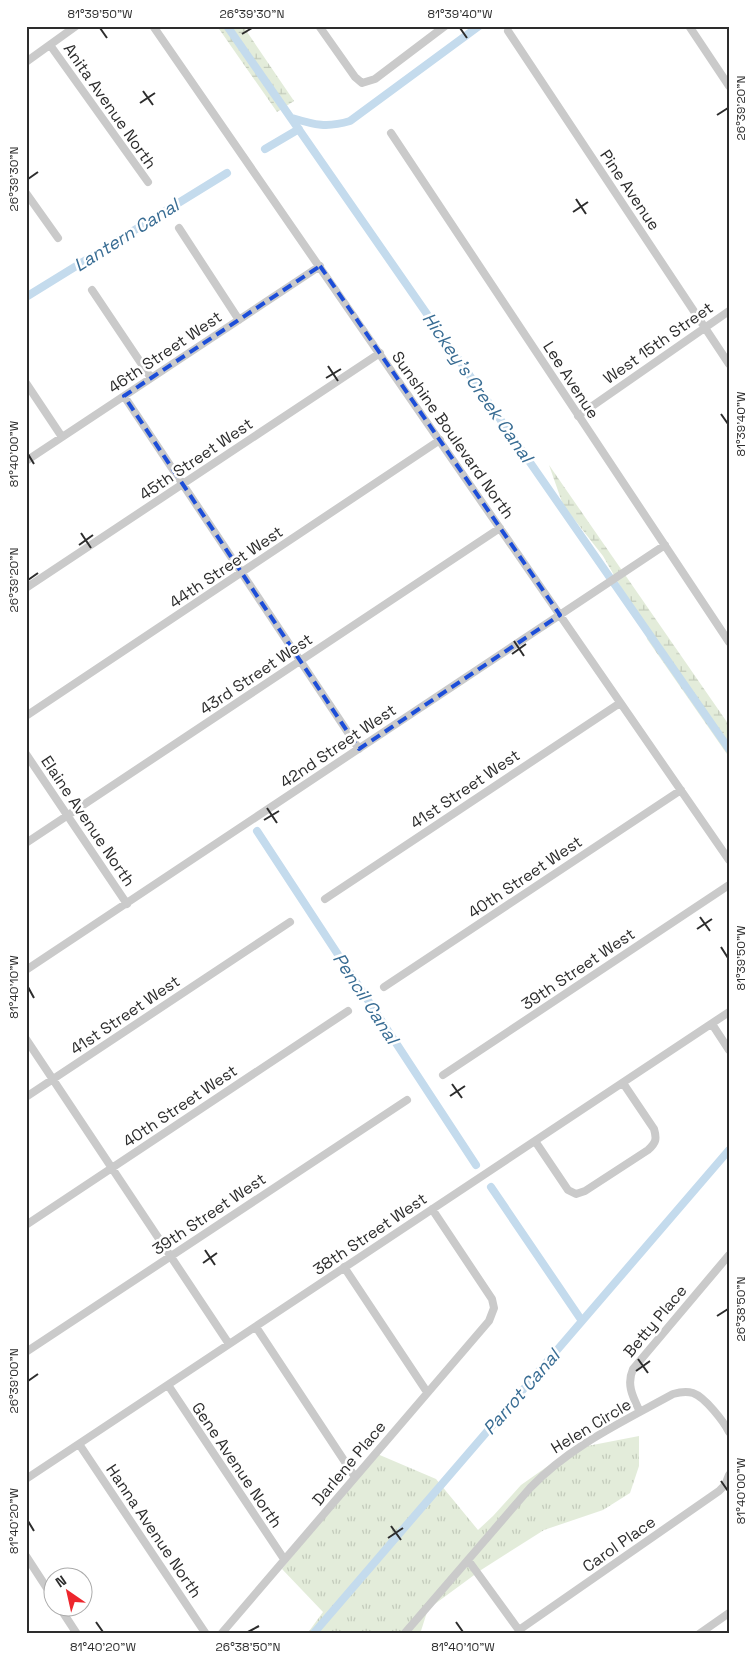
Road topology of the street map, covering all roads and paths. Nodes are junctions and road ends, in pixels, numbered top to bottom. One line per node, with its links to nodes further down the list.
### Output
1 (76, 26): 7 (street)
2 (153, 26): 15 (street, Sunshine Boulevard North)
3 (319, 26): 4 (street)
4 (445, 26)
5 (689, 26): 9 (street)
6 (508, 31): 19 (street, Pine Avenue)
7 (50, 45): 8 (street); 11 (street, Anita Avenue North)
8 (26, 62)
9 (729, 86)
10 (391, 133): 25 (street, Lee Avenue)
11 (148, 182)
12 (26, 194): 14 (street)
13 (179, 228): 18 (street)
14 (58, 238)
15 (320, 266): 18 (street, 46th Street West); 20 (street, Sunshine Boulevard North)
16 (92, 290): 22 (street)
17 (729, 311): 19 (street, West 15th Street)
18 (239, 320): 22 (street, 46th Street West)
19 (705, 328): 21 (street, Pine Avenue); 25 (street, West 15th Street)
20 (380, 353): 27 (street, Sunshine Boulevard North); 29 (street, 45th Street West)
21 (729, 364)
22 (151, 378): 24 (street, 46th Street West)
23 (26, 383): 26 (street)
24 (124, 396): 26 (street, 46th Street West); 29 (street)
25 (578, 416): 31 (street, Lee Avenue)
26 (62, 437): 28 (street, 46th Street West)
27 (440, 440): 30 (street, Sunshine Boulevard North); 32 (street, 44th Street West)
28 (26, 461)
29 (183, 484): 32 (street); 33 (street, 45th Street West)
30 (500, 528): 34 (street, Sunshine Boulevard North); 36 (street, 43rd Street West)
31 (665, 545): 34 (street, 42nd Street West); 35 (street, Lee Avenue)
32 (242, 573): 36 (street); 38 (street, 44th Street West)
33 (26, 588)
34 (560, 616): 37 (street, Sunshine Boulevard North); 39 (street, 42nd Street West)
35 (729, 642)
36 (300, 661): 39 (street); 42 (street, 43rd Street West)
37 (620, 703): 41 (street, Sunshine Boulevard North); 46 (street, 41st Street West)
38 (26, 716)
39 (359, 749): 47 (street, 42nd Street West)
40 (26, 754): 42 (street, Elaine Avenue North)
41 (681, 790): 44 (street, Sunshine Boulevard North); 50 (street, 40th Street West)
42 (68, 816): 43 (street, 43rd Street West); 47 (street, Elaine Avenue North)
43 (26, 843)
44 (729, 860)
45 (729, 885): 56 (street, 39th Street West)
46 (325, 899)
47 (126, 904): 49 (street, 42nd Street West)
48 (290, 922): 57 (street, 41st Street West)
49 (26, 970)
50 (384, 987)
51 (348, 1011): 62 (street, 40th Street West)
52 (729, 1012): 53 (street, 38th Street West)
53 (712, 1024): 55 (street); 58 (street, 38th Street West)
54 (26, 1039): 57 (street)
55 (729, 1050)
56 (443, 1075)
57 (53, 1079): 59 (street, 41st Street West); 62 (street)
58 (623, 1083): 61 (street, 38th Street West); 61 (street)
59 (26, 1097)
60 (407, 1100): 66 (street, 39th Street West)
61 (535, 1141): 63 (street, 38th Street West)
62 (112, 1168): 64 (street, 40th Street West); 66 (street)
63 (432, 1209): 67 (street, 38th Street West); 72 (street, Darlene Place)
64 (26, 1225)
65 (729, 1255): 73 (street, Betty Place)
66 (170, 1256): 69 (street); 70 (street, 39th Street West)
67 (344, 1267): 68 (street, 38th Street West); 72 (street)
68 (256, 1327): 69 (street, 38th Street West); 78 (street)
69 (229, 1344): 71 (street, 38th Street West)
70 (26, 1352)
71 (168, 1386): 76 (street, 38th Street West); 81 (street, Gene Avenue North)
72 (427, 1392): 78 (street, Darlene Place)
73 (640, 1412): 74 (street, Helen Circle); 82 (street, Helen Circle)
74 (726, 1420): 75 (street)
75 (729, 1432)
76 (79, 1444): 79 (street, 38th Street West); 88 (street, Hanna Avenue North)
77 (729, 1475): 86 (street, Carol Place)
78 (355, 1477): 81 (street, Darlene Place)
79 (26, 1479)
80 (26, 1556): 83 (street)
81 (284, 1559): 89 (street, Darlene Place)
82 (468, 1560): 86 (street); 90 (street, Helen Circle)
83 (42, 1581)
84 (729, 1613): 91 (street)
85 (67, 1618): 87 (street)
86 (521, 1632)
87 (78, 1634)
88 (206, 1634)
89 (221, 1634)
90 (404, 1634)
91 (699, 1634)

